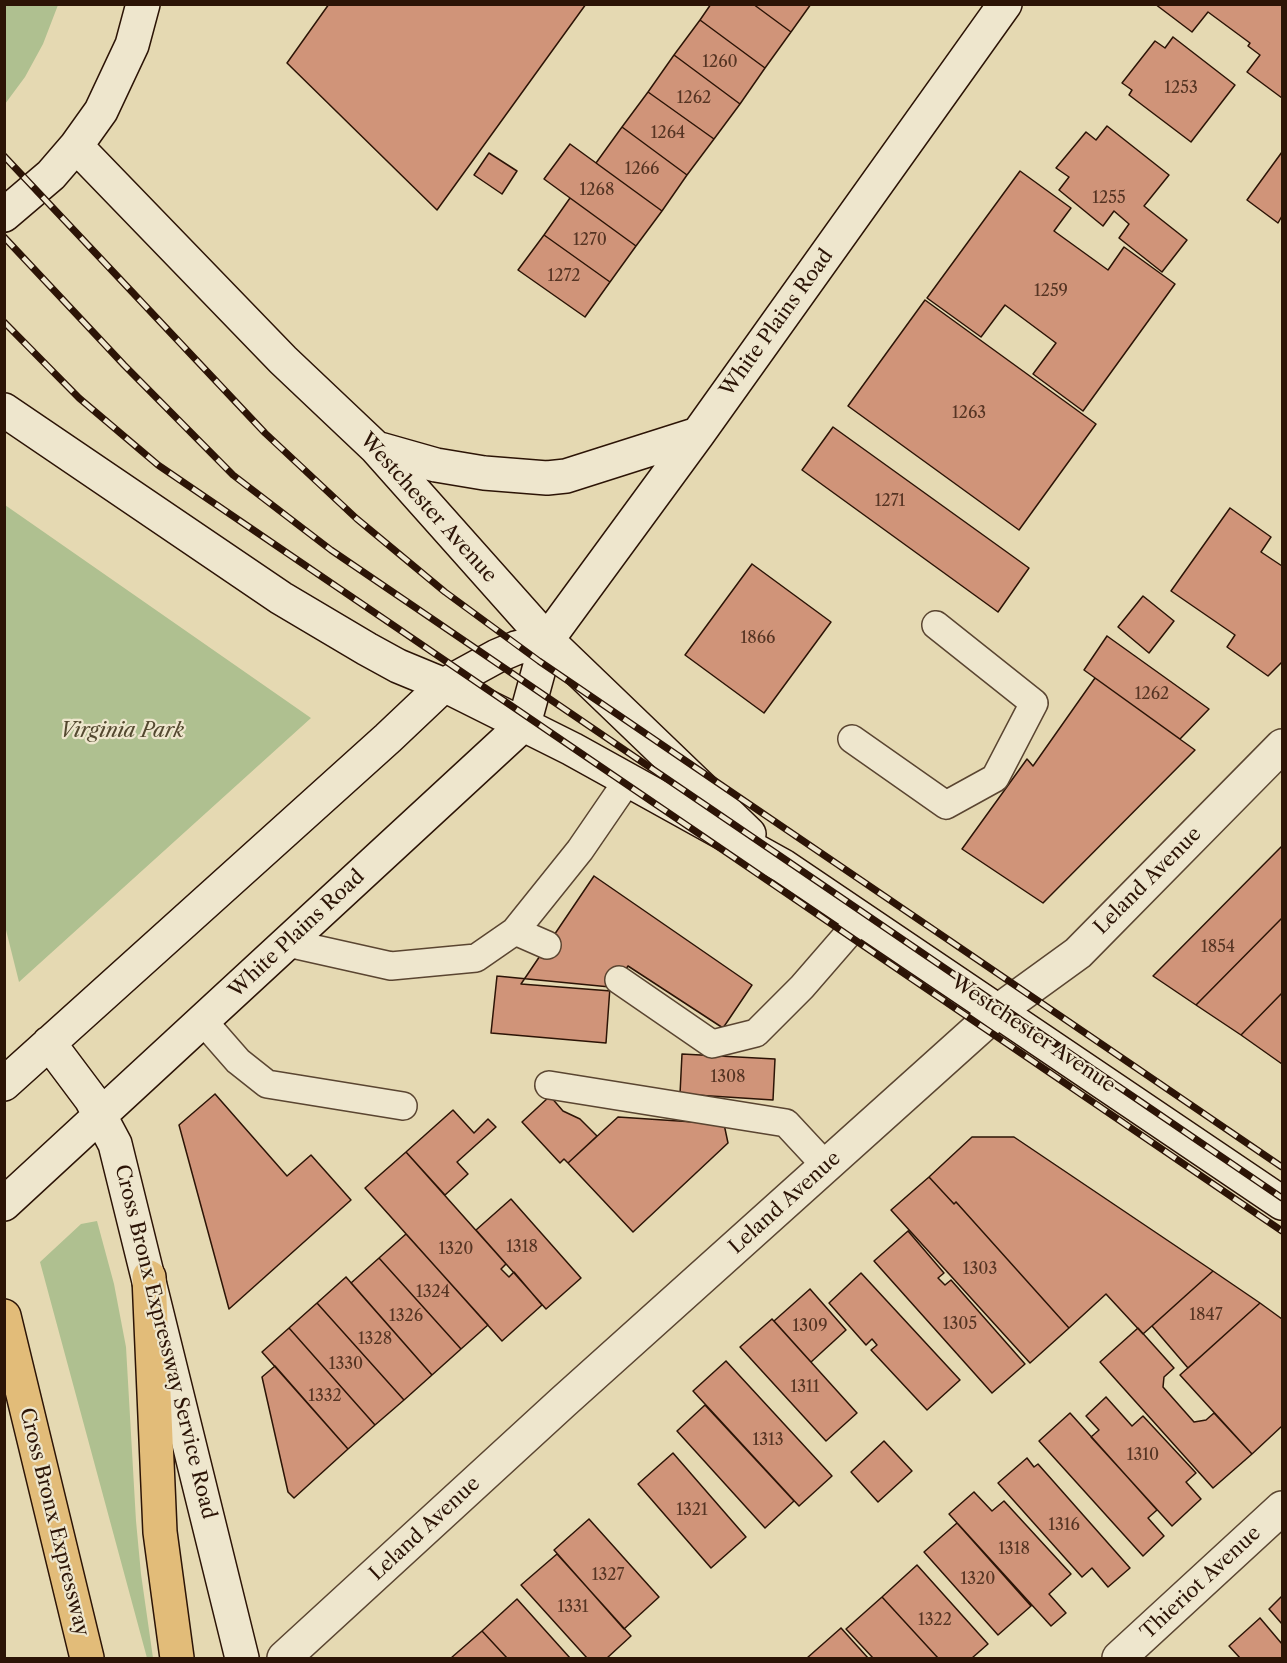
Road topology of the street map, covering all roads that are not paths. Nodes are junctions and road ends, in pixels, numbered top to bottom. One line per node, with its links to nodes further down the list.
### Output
1 (144, 4): 3 (main road)
2 (1005, 4): 6 (main road, White Plains Road)
3 (76, 146): 4 (main road); 7 (main road, Westchester Avenue)
4 (4, 215)
5 (4, 410): 10 (main road, Westchester Avenue)
6 (698, 434): 7 (main road); 9 (main road, White Plains Road)
7 (376, 448): 9 (main road, Westchester Avenue)
8 (936, 625): 12 (lane)
9 (547, 639): 10 (main road); 11 (main road, White Plains Road); 15 (main road, Westchester Avenue)
10 (444, 685): 11 (main road, Westchester Avenue); 23 (main road)
11 (524, 724): 14 (main road, Westchester Avenue); 18 (main road, White Plains Road)
12 (852, 739)
13 (1282, 746): 21 (main road, Leland Avenue)
14 (628, 780): 15 (main road, Westchester Avenue); 17 (lane)
15 (783, 867): 16 (main road, Westchester Avenue)
16 (861, 919): 20 (lane); 21 (main road, Westchester Avenue)
17 (516, 931): 18 (lane); 19 (lane)
18 (288, 943): 22 (main road, White Plains Road)
19 (547, 945)
20 (619, 980)
21 (998, 1011): 28 (main road, Leland Avenue); 30 (main road, Westchester Avenue)
22 (203, 1021): 26 (lane); 27 (main road, White Plains Road)
23 (49, 1043): 24 (main road); 27 (main road, Cross Bronx Expressway Service Road)
24 (4, 1084)
25 (549, 1086): 28 (lane)
26 (403, 1106)
27 (101, 1115): 29 (main road, White Plains Road); 31 (main road, Cross Bronx Expressway Service Road)
28 (826, 1166): 37 (main road, Leland Avenue)
29 (14, 1195)
30 (1282, 1203)
31 (149, 1277): 35 (highway); 36 (main road, Cross Bronx Expressway Service Road)
32 (4, 1316): 34 (highway, Cross Bronx Expressway)
33 (1282, 1508): 38 (main road, Thieriot Avenue)
34 (87, 1659)
35 (177, 1659)
36 (242, 1659)
37 (284, 1659)
38 (1119, 1659)

